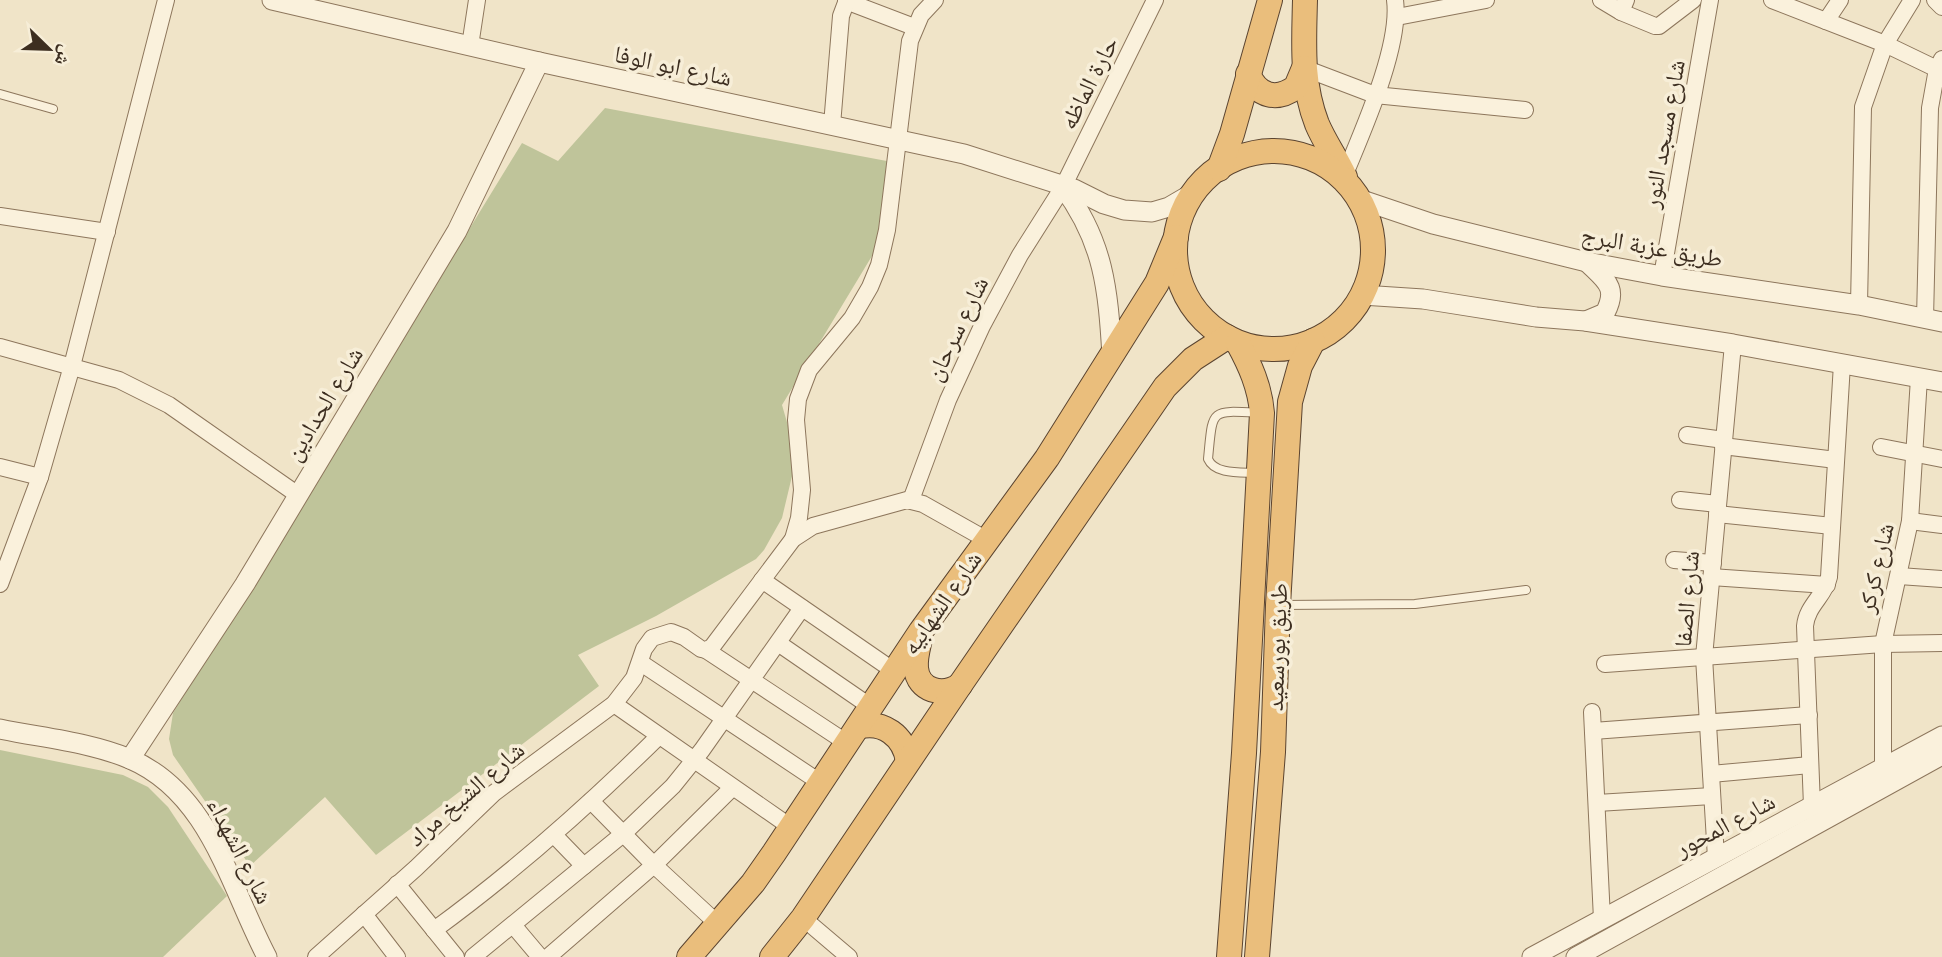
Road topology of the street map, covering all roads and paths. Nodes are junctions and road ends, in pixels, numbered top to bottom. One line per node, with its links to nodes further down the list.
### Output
1 (166, 0): 40 (street)
2 (272, 0): 24 (street, شارع ابو الوفا)
3 (477, 0): 24 (street)
4 (935, 0): 22 (street)
5 (1155, 0): 37 (street, حارة الماظه)
6 (1305, 0): 27 (highway)
7 (1395, 0): 20 (street)
8 (1486, 0): 20 (street)
9 (1601, 0): 18 (street)
10 (1693, 0): 18 (street)
11 (1710, 0): 43 (street, شارع مسجد النور)
12 (1840, 0): 21 (street)
13 (1912, 0): 23 (street)
14 (1935, 0): 19 (street)
15 (846, 1): 22 (street); 33 (street)
16 (1781, 1): 21 (street)
17 (1267, 2): 28 (highway)
18 (1623, 6)
19 (1942, 7)
20 (1397, 17): 30 (street)
21 (1826, 21): 23 (street)
22 (914, 27): 34 (street)
23 (1885, 44): 26 (street); 45 (street)
24 (470, 46): 25 (street, شارع ابو الوفا)
25 (539, 62): 33 (street, شارع ابو الوفا); 67 (street, شارع الحدادين)
26 (1939, 64): 47 (street)
27 (1304, 68): 28 (highway); 30 (street); 36 (highway)
28 (1248, 74): 35 (highway)
29 (0, 94): 31 (lane)
30 (1375, 95): 32 (street); 36 (street)
31 (53, 109)
32 (1525, 110)
33 (832, 125): 34 (street, شارع ابو الوفا)
34 (897, 139): 37 (street, شارع ابو الوفا); 74 (street)
35 (1219, 169): 36 (highway); 38 (highway)
36 (1350, 186): 42 (street, طريق عزبة البرج); 44 (highway)
37 (1063, 187): 38 (street, شارع ابو الوفا); 52 (street); 68 (street, شارع سرحان)
38 (1193, 193): 41 (highway)
39 (0, 216): 40 (street)
40 (107, 232): 54 (street)
41 (1176, 237): 48 (highway); 52 (highway, شارع الشهابيه)
42 (1587, 262): 43 (street, طريق عزبة البرج); 46 (street)
43 (1662, 276): 45 (street, طريق عزبة البرج)
44 (1362, 295): 46 (street); 49 (highway)
45 (1858, 305): 47 (street, طريق عزبة البرج)
46 (1585, 321): 50 (street)
47 (1934, 321)
48 (1232, 340): 49 (highway); 57 (highway, طريق بورسعيد); 97 (highway)
49 (1313, 341): 84 (highway, طريق بورسعيد)
50 (1733, 344): 53 (street); 59 (street, شارع الصفا)
51 (0, 347): 54 (street)
52 (1112, 356): 75 (highway, شارع الشهابيه)
53 (1842, 364): 55 (street); 63 (street)
54 (72, 366): 66 (street); 67 (street)
55 (1919, 378): 56 (street); 61 (street, شارع كركر)
56 (1942, 382)
57 (1262, 413): 65 (highway, طريق بورسعيد); 65 (lane)
58 (1687, 435): 59 (street)
59 (1724, 443): 63 (street); 70 (street, شارع الصفا)
60 (1881, 447): 61 (street)
61 (1914, 453): 62 (street); 71 (street, شارع كركر)
62 (1942, 459)
63 (1836, 460): 73 (street)
64 (0, 467): 66 (street)
65 (1259, 473): 109 (highway, طريق بورسعيد)
66 (40, 477): 81 (street)
67 (298, 495): 111 (street, شارع الحدادين)
68 (911, 500): 74 (street); 75 (street)
69 (1680, 500): 70 (street)
70 (1718, 509): 73 (street); 77 (street, شارع الصفا)
71 (1910, 521): 72 (street); 78 (street, شارع كركر)
72 (1942, 525)
73 (1832, 526): 82 (street)
74 (793, 539): 80 (street)
75 (988, 540): 86 (highway, شارع الشهابيه)
76 (1674, 560): 77 (street)
77 (1712, 570): 82 (street); 92 (street, شارع الصفا)
78 (1899, 576): 79 (street); 89 (street, شارع كركر)
79 (1942, 579)
80 (762, 580): 85 (street); 91 (street)
81 (0, 584)
82 (1827, 585): 90 (street)
83 (1526, 590): 84 (lane)
84 (1278, 605): 108 (highway, طريق بورسعيد)
85 (802, 608): 87 (street); 95 (street)
86 (921, 631): 95 (highway, شارع الشهابيه); 97 (highway)
87 (778, 643): 96 (street); 103 (street)
88 (1942, 643): 89 (street)
89 (1883, 644): 90 (street); 115 (street, شارع كركر)
90 (1806, 649): 92 (street); 100 (street)
91 (706, 650): 93 (street, شارع الشيخ مراد); 96 (street)
92 (1704, 657): 94 (street); 102 (street, شارع الصفا)
93 (641, 663): 98 (street, شارع الشيخ مراد); 101 (street)
94 (1605, 664)
95 (894, 671): 103 (highway, شارع الشهابيه)
96 (751, 681): 101 (street); 103 (street)
97 (960, 685): 113 (highway)
98 (614, 704): 106 (street); 131 (street, شارع الشيخ مراد)
99 (1592, 712): 105 (street)
100 (1809, 715): 102 (street); 114 (street)
101 (725, 719): 112 (street); 117 (street)
102 (1708, 723): 105 (street); 116 (street, شارع الصفا)
103 (858, 726): 113 (highway); 117 (highway, شارع الشهابيه)
104 (0, 729): 111 (street, شارع الشهداء)
105 (1593, 732): 121 (street)
106 (659, 736): 112 (street); 120 (street)
107 (1942, 736): 115 (street, شارع المحور)
108 (1273, 752): 109 (highway); 123 (highway, طريق بورسعيد)
109 (1244, 753): 124 (highway, طريق بورسعيد)
110 (1942, 755): 152 (street, شارع المحور)
111 (130, 759): 139 (street, شارع الشهداء)
112 (694, 761): 118 (street); 126 (street)
113 (908, 761): 133 (highway)
114 (1810, 765): 116 (street); 122 (street)
115 (1883, 768): 122 (street, شارع المحور)
116 (1711, 774): 119 (street, شارع الصفا)
117 (821, 783): 125 (highway, شارع الشهابيه)
118 (732, 788): 125 (street); 129 (street)
119 (1712, 796): 121 (street); 128 (street, شارع الصفا)
120 (591, 801): 126 (street); 127 (street)
121 (1597, 803): 134 (street)
122 (1812, 806): 128 (street, شارع المحور)
123 (1269, 818): 124 (highway); 150 (highway, طريق بورسعيد)
124 (1238, 819): 149 (highway, طريق بورسعيد)
125 (792, 828): 136 (highway, شارع الشهابيه)
126 (623, 834): 129 (street); 130 (street)
127 (554, 835): 130 (street); 137 (street)
128 (1716, 858): 134 (street, شارع المحور)
129 (654, 865): 136 (street); 145 (street)
130 (584, 866): 135 (street)
131 (397, 884): 132 (street, شارع الشيخ مراد); 137 (street)
132 (364, 914): 138 (street, شارع الشيخ مراد); 141 (street)
133 (803, 918): 147 (highway); 148 (street)
134 (1602, 919): 151 (street, شارع المحور)
135 (513, 925): 143 (street); 144 (street)
136 (719, 925): 146 (highway, شارع الشهابيه)
137 (434, 930): 142 (street)
138 (333, 951): 140 (street, شارع الشيخ مراد)
139 (267, 957)
140 (316, 957)
141 (397, 957)
142 (456, 957)
143 (473, 957)
144 (540, 957)
145 (548, 957)
146 (690, 957)
147 (772, 957)
148 (849, 957)
149 (1229, 957)
150 (1257, 957)
151 (1532, 957)
152 (1576, 957)

